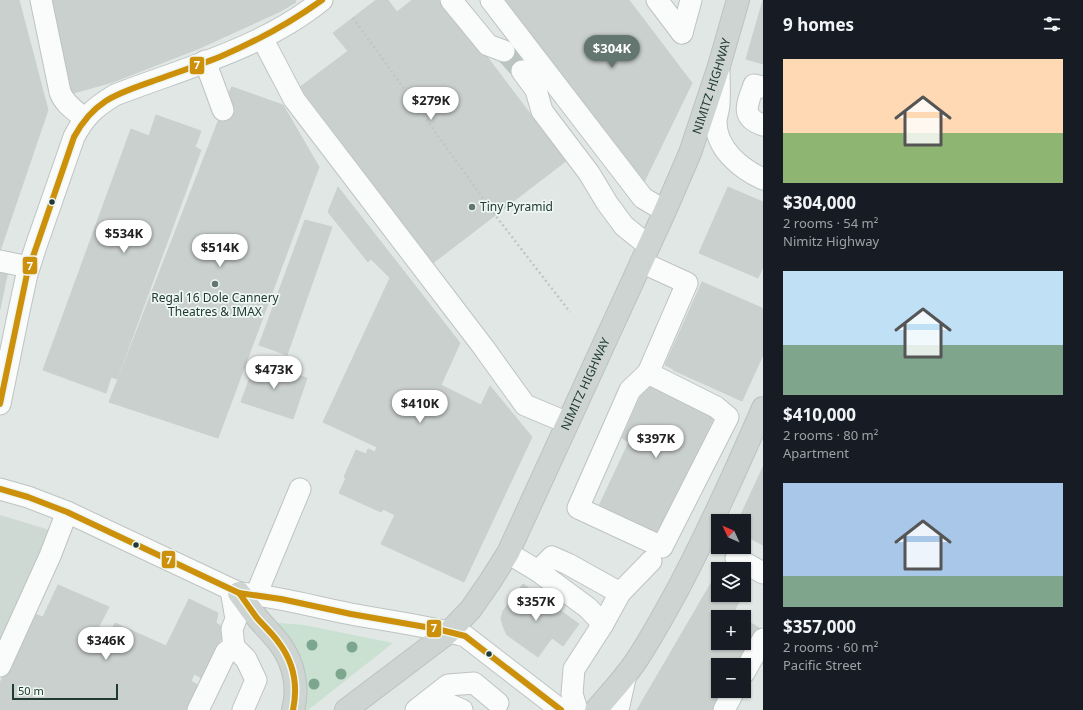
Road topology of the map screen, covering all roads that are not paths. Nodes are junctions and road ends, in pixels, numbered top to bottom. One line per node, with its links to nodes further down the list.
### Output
1 (41, 0): 15 (street)
2 (322, 0): 8 (street)
3 (451, 0): 9 (street)
4 (491, 0): 18 (street)
5 (657, 0): 6 (street)
6 (691, 0)
7 (738, 0): 11 (main road, NIMITZ HIGHWAY)
8 (262, 38): 10 (street); 26 (street)
9 (504, 52)
10 (205, 61): 14 (street); 15 (street)
11 (719, 66): 17 (street); 18 (main road, NIMITZ HIGHWAY)
12 (522, 71): 19 (street)
13 (763, 87): 16 (street)
14 (223, 110)
15 (85, 119): 21 (street)
16 (763, 125)
17 (763, 179)
18 (665, 211): 19 (main road, NIMITZ HIGHWAY)
19 (645, 254): 22 (street); 26 (main road, NIMITZ HIGHWAY)
20 (0, 262): 21 (street)
21 (30, 267): 23 (street)
22 (648, 374): 25 (street); 25 (street)
23 (0, 404)
24 (763, 408): 27 (main road)
25 (728, 417): 27 (street)
26 (568, 423): 31 (main road, NIMITZ HIGHWAY)
27 (752, 432): 44 (main road)
28 (0, 489): 30 (street)
29 (300, 489): 36 (street)
30 (67, 512): 36 (street); 43 (street)
31 (508, 553): 34 (street); 39 (main road, NIMITZ HIGHWAY)
32 (736, 558): 35 (street)
33 (651, 561): 37 (street)
34 (538, 571): 37 (street); 38 (street)
35 (763, 573)
36 (242, 593): 39 (street); 41 (street); 50 (main road)
37 (620, 593): 38 (street)
38 (603, 624): 56 (street)
39 (449, 632): 45 (street); 51 (main road, NIMITZ HIGHWAY)
40 (763, 639): 42 (street)
41 (234, 647): 48 (street); 49 (street)
42 (751, 660)
43 (0, 666)
44 (626, 674): 57 (main road); 58 (street)
45 (522, 680): 47 (street); 55 (street)
46 (730, 698): 59 (street)
47 (495, 706): 52 (street)
48 (198, 710)
49 (243, 710)
50 (293, 710)
51 (346, 710)
52 (416, 710)
53 (438, 710): 54 (street)
54 (462, 710)
55 (561, 710)
56 (577, 710)
57 (596, 710)
58 (618, 710)
59 (724, 710)

